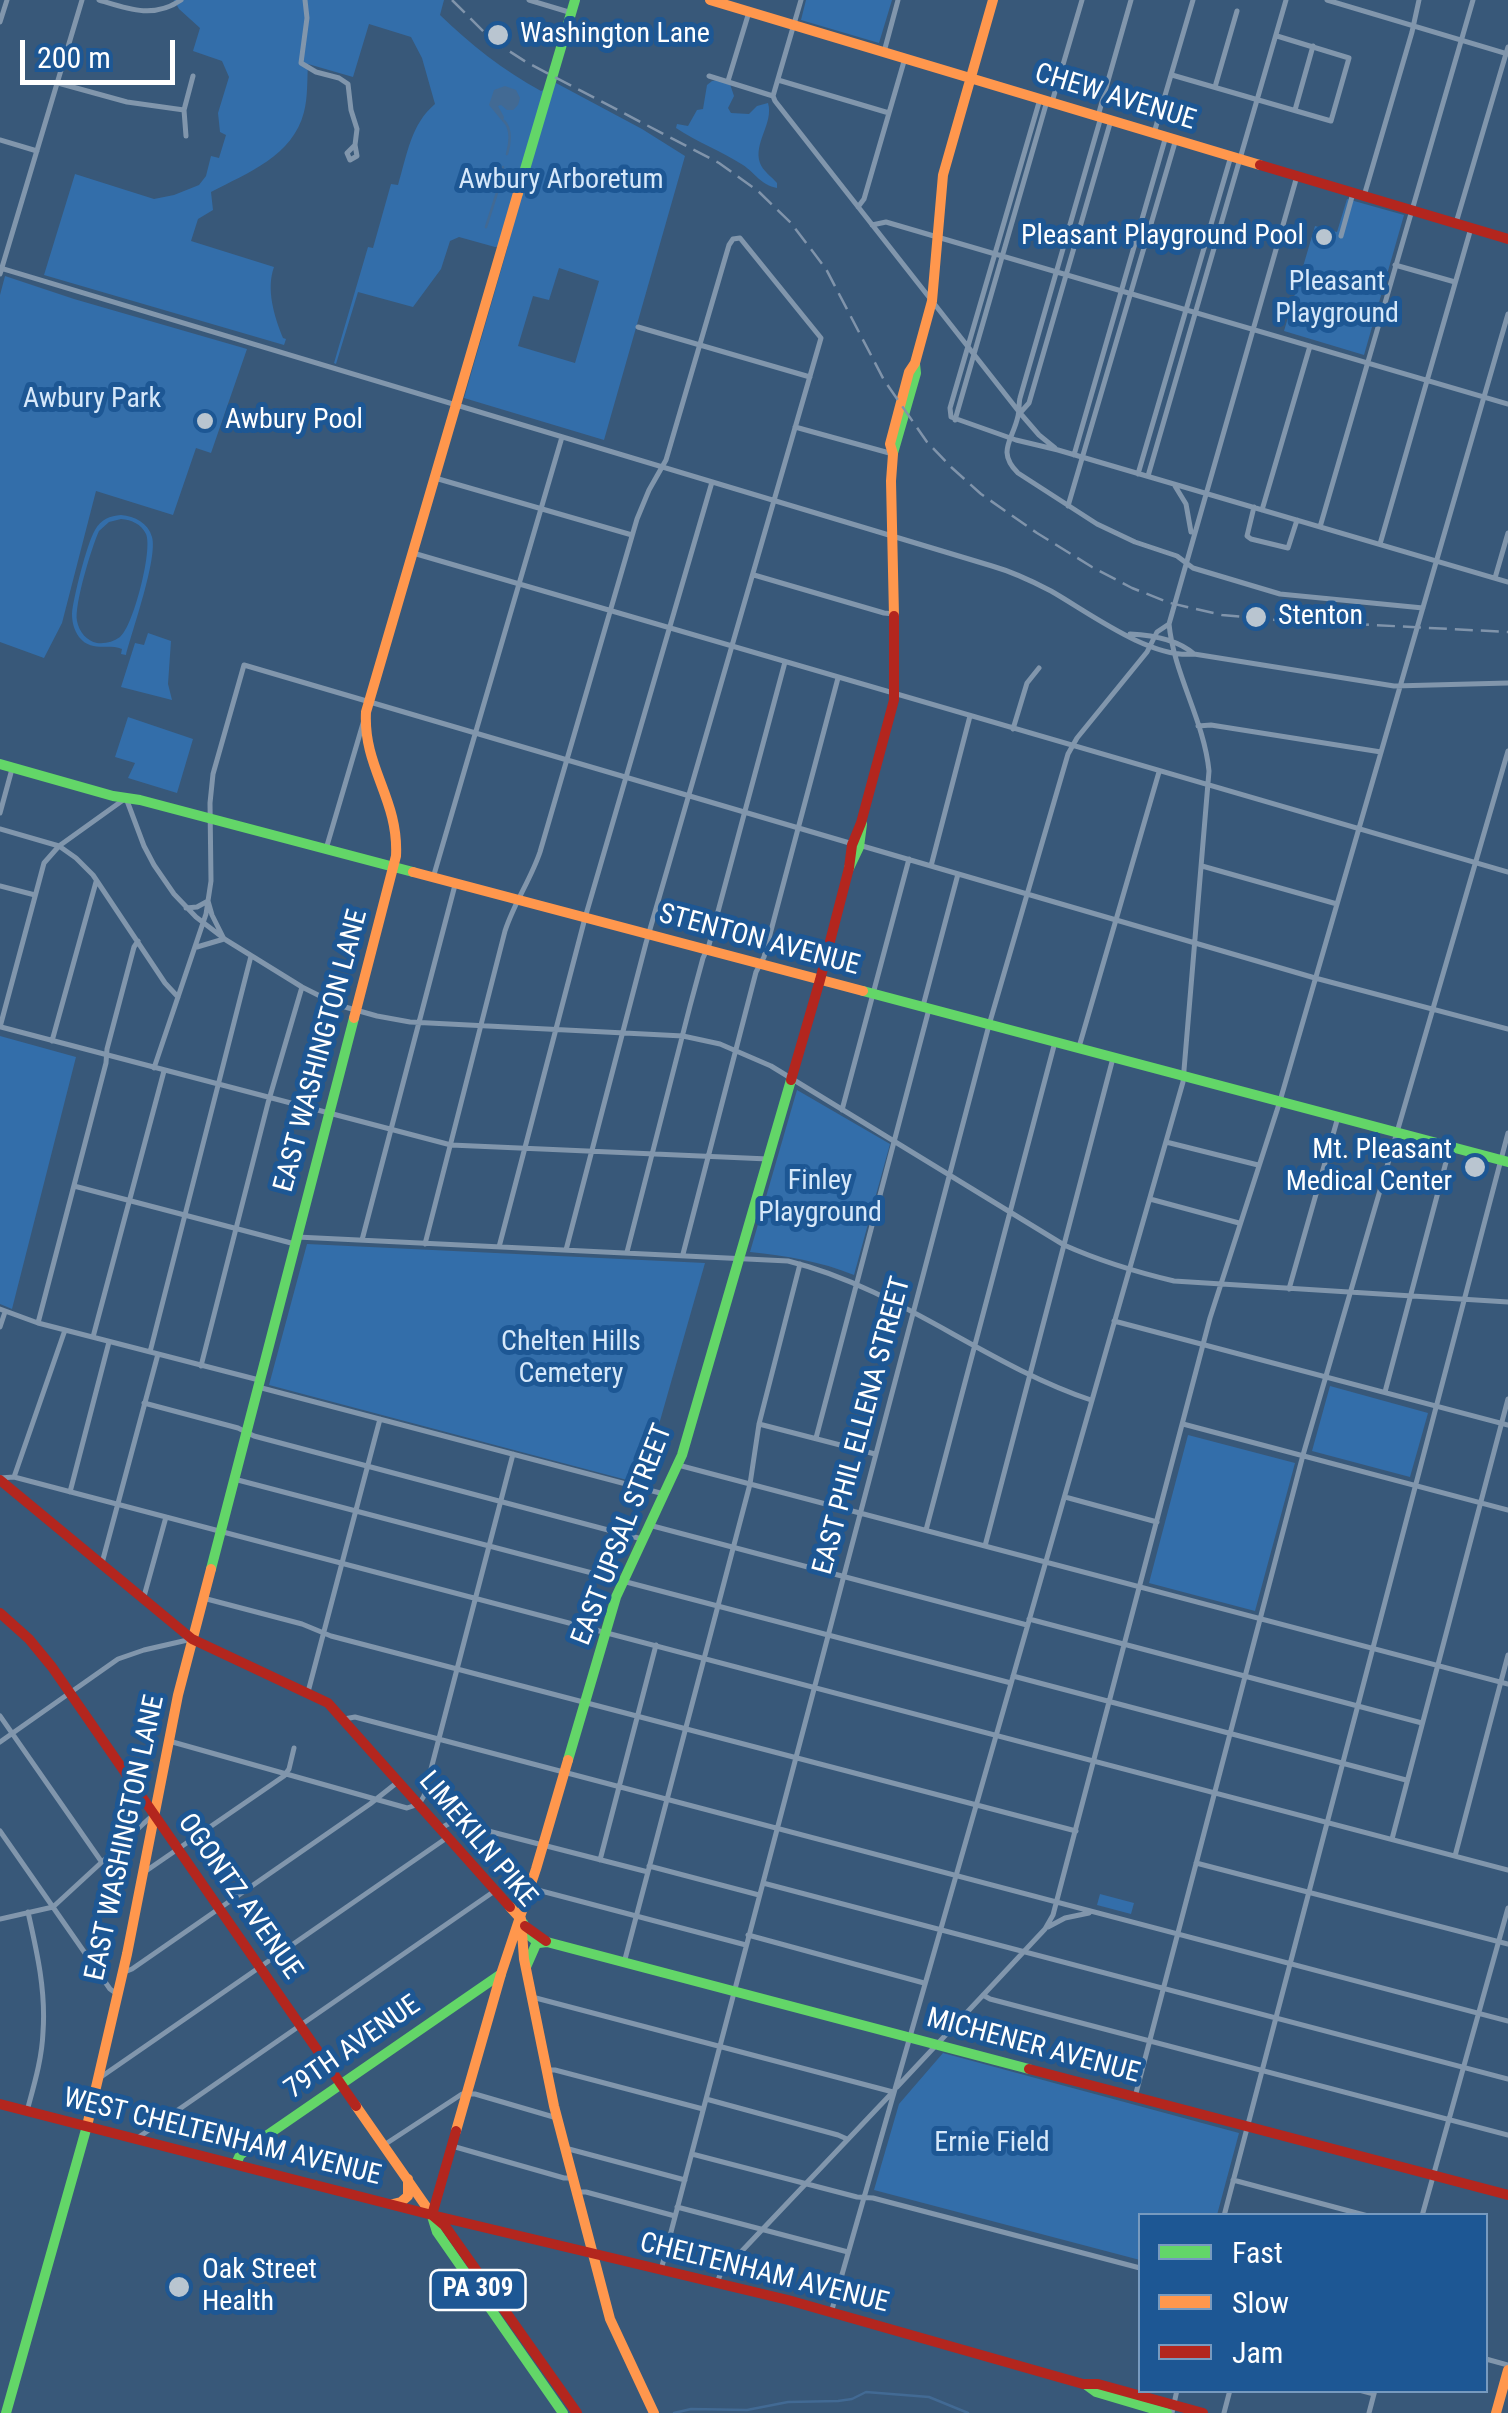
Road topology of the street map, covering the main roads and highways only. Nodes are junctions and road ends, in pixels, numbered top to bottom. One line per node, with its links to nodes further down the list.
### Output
1 (575, 0): 8 (main road, EAST WASHINGTON LANE)
2 (710, 0): 4 (main road, CHEW AVENUE)
3 (992, 0): 5 (main road, EAST UPSAL STREET)
4 (743, 7): 5 (main road, CHEW AVENUE)
5 (970, 78): 6 (main road, CHEW AVENUE); 9 (main road, EAST UPSAL STREET)
6 (1508, 239)
7 (6, 766): 8 (main road, STENTON AVENUE)
8 (393, 868): 9 (main road, STENTON AVENUE); 13 (main road, EAST WASHINGTON LANE)
9 (820, 980): 10 (main road, STENTON AVENUE); 15 (main road, EAST UPSAL STREET)
10 (1505, 1161)
11 (0, 1479): 13 (main road, LIMEKILN PIKE)
12 (0, 1613): 14 (main road, OGONTZ AVENUE)
13 (192, 1639): 14 (main road, EAST WASHINGTON LANE); 15 (main road, LIMEKILN PIKE)
14 (154, 1814): 19 (main road, OGONTZ AVENUE); 21 (main road, EAST WASHINGTON LANE)
15 (523, 1922): 16 (main road, MICHENER AVENUE); 17 (main road, LIMEKILN PIKE); 18 (main road, EAST UPSAL STREET)
16 (542, 1942): 17 (main road); 24 (main road, MICHENER AVENUE)
17 (526, 1967): 27 (main road, LIMEKILN PIKE)
18 (501, 1974): 19 (main road, 79TH AVENUE); 26 (main road, EAST UPSAL STREET)
19 (341, 2084): 22 (main road, 79TH AVENUE); 23 (main road, OGONTZ AVENUE)
20 (0, 2104): 21 (main road, WEST CHELTENHAM AVENUE)
21 (87, 2126): 22 (main road, WEST CHELTENHAM AVENUE); 30 (main road)
22 (235, 2165): 25 (main road, WEST CHELTENHAM AVENUE)
23 (408, 2179): 25 (main road); 26 (main road, OGONTZ AVENUE)
24 (1508, 2195)
25 (391, 2204): 26 (main road, WEST CHELTENHAM AVENUE)
26 (432, 2215): 27 (main road, CHELTENHAM AVENUE); 31 (main road, OGONTZ AVENUE / PA 309); 32 (main road, OGONTZ AVENUE / PA 309)
27 (593, 2252): 29 (main road, CHELTENHAM AVENUE); 33 (main road, LIMEKILN PIKE)
28 (1508, 2367): 35 (main road)
29 (1170, 2410): 34 (main road, CHELTENHAM AVENUE)
30 (6, 2413)
31 (564, 2413)
32 (577, 2413)
33 (654, 2413)
34 (1203, 2413)
35 (1496, 2413)

